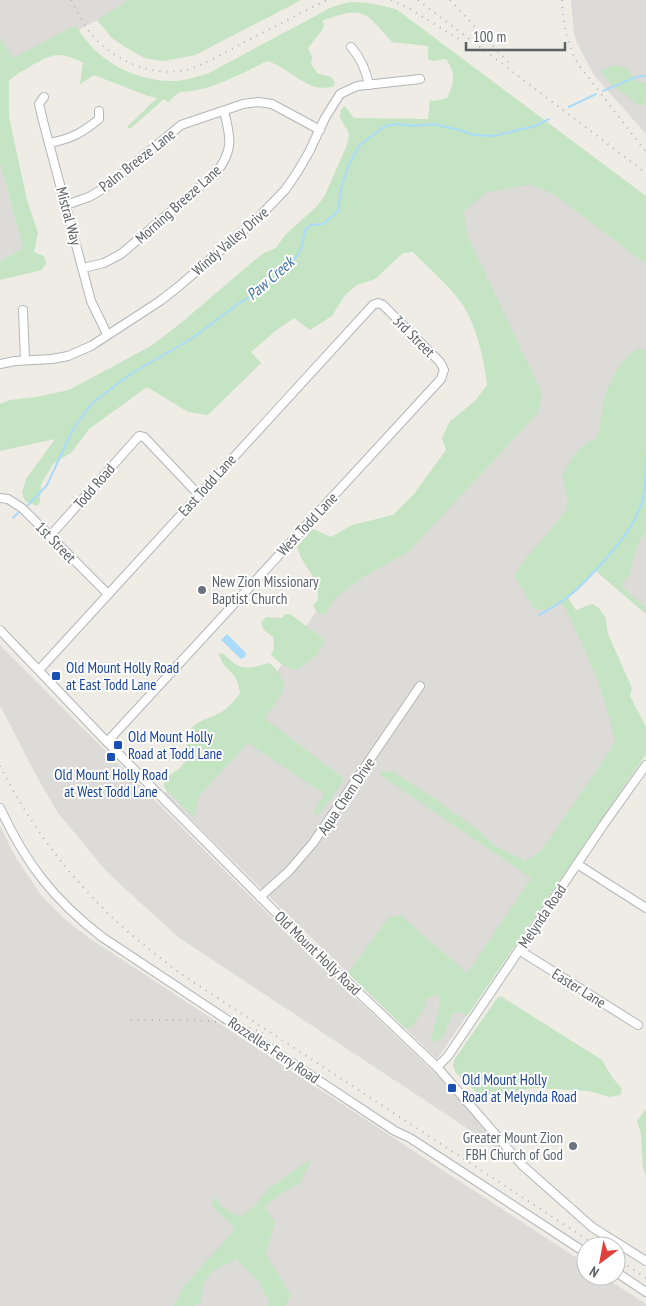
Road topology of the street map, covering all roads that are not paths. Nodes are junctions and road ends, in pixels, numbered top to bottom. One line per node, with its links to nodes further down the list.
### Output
1 (351, 47): 3 (street)
2 (420, 79): 3 (street, Windy Valley Drive)
3 (369, 85): 7 (street, Windy Valley Drive)
4 (44, 97): 8 (street, Mistral Way)
5 (99, 111): 8 (street)
6 (224, 111): 7 (street, Palm Breeze Lane); 9 (street, Palm Breeze Lane); 10 (street, Morning Breeze Lane)
7 (320, 130): 13 (street, Windy Valley Drive)
8 (49, 142): 9 (street, Mistral Way)
9 (66, 205): 10 (street, Mistral Way)
10 (83, 268): 13 (street, Mistral Way)
11 (378, 303): 16 (street, 3rd Street); 17 (street, East Todd Lane)
12 (23, 310): 14 (street)
13 (107, 334): 14 (street, Windy Valley Drive)
14 (25, 360): 15 (street, Windy Valley Drive)
15 (0, 364)
16 (444, 372): 24 (street, West Todd Lane)
17 (198, 495): 19 (street, Todd Road); 20 (street, East Todd Lane)
18 (0, 498): 19 (street, 1st Street)
19 (50, 536): 20 (street, 1st Street)
20 (108, 594): 22 (street, East Todd Lane)
21 (0, 630): 22 (street, Old Mount Holly Road)
22 (39, 670): 24 (street, Old Mount Holly Road)
23 (420, 686): 28 (street, Aqua Chem Drive)
24 (107, 742): 28 (street, Old Mount Holly Road)
25 (646, 765): 27 (street, Melynda Road)
26 (0, 808): 33 (street, Rozzelles Ferry Road)
27 (576, 864): 29 (street); 30 (street, Melynda Road)
28 (260, 897): 32 (street, Old Mount Holly Road)
29 (646, 908)
30 (520, 950): 31 (street, Easter Lane); 32 (street, Melynda Road)
31 (638, 1025)
32 (437, 1067): 34 (street, Old Mount Holly Road)
33 (576, 1246)
34 (646, 1261)
35 (626, 1279): 36 (street)
36 (646, 1292)

